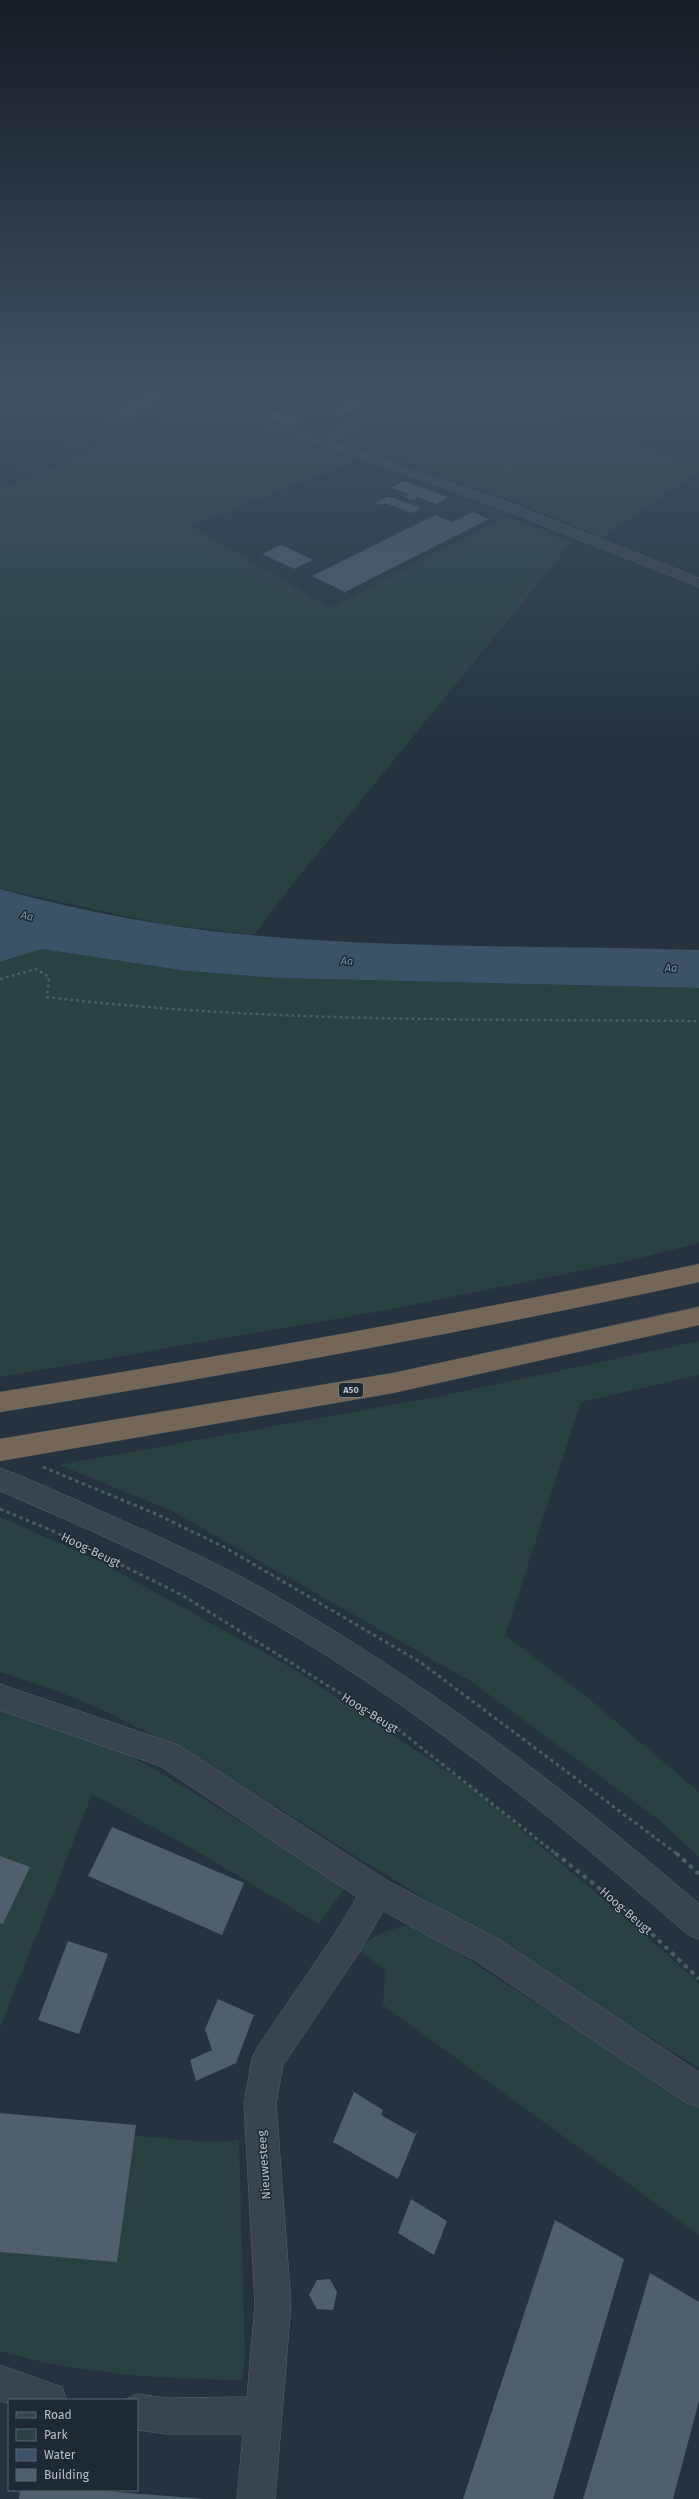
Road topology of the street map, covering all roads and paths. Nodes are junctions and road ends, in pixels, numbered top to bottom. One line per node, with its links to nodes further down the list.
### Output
1 (512, 509): 2 (street)
2 (699, 583)
3 (0, 979): 4 (path)
4 (699, 1021)
5 (699, 1273): 7 (highway)
6 (699, 1316): 8 (highway, A50)
7 (0, 1402)
8 (0, 1450)
9 (0, 1479): 13 (street)
10 (0, 1509): 14 (path, Hoog-Beugt)
11 (0, 1697): 12 (street)
12 (377, 1892): 15 (street); 19 (street, Nieuwesteeg)
13 (699, 1924)
14 (699, 1979)
15 (699, 2092)
16 (0, 2383): 17 (street)
17 (46, 2399)
18 (138, 2412): 19 (street)
19 (265, 2415): 20 (street, Nieuwesteeg)
20 (256, 2499)

